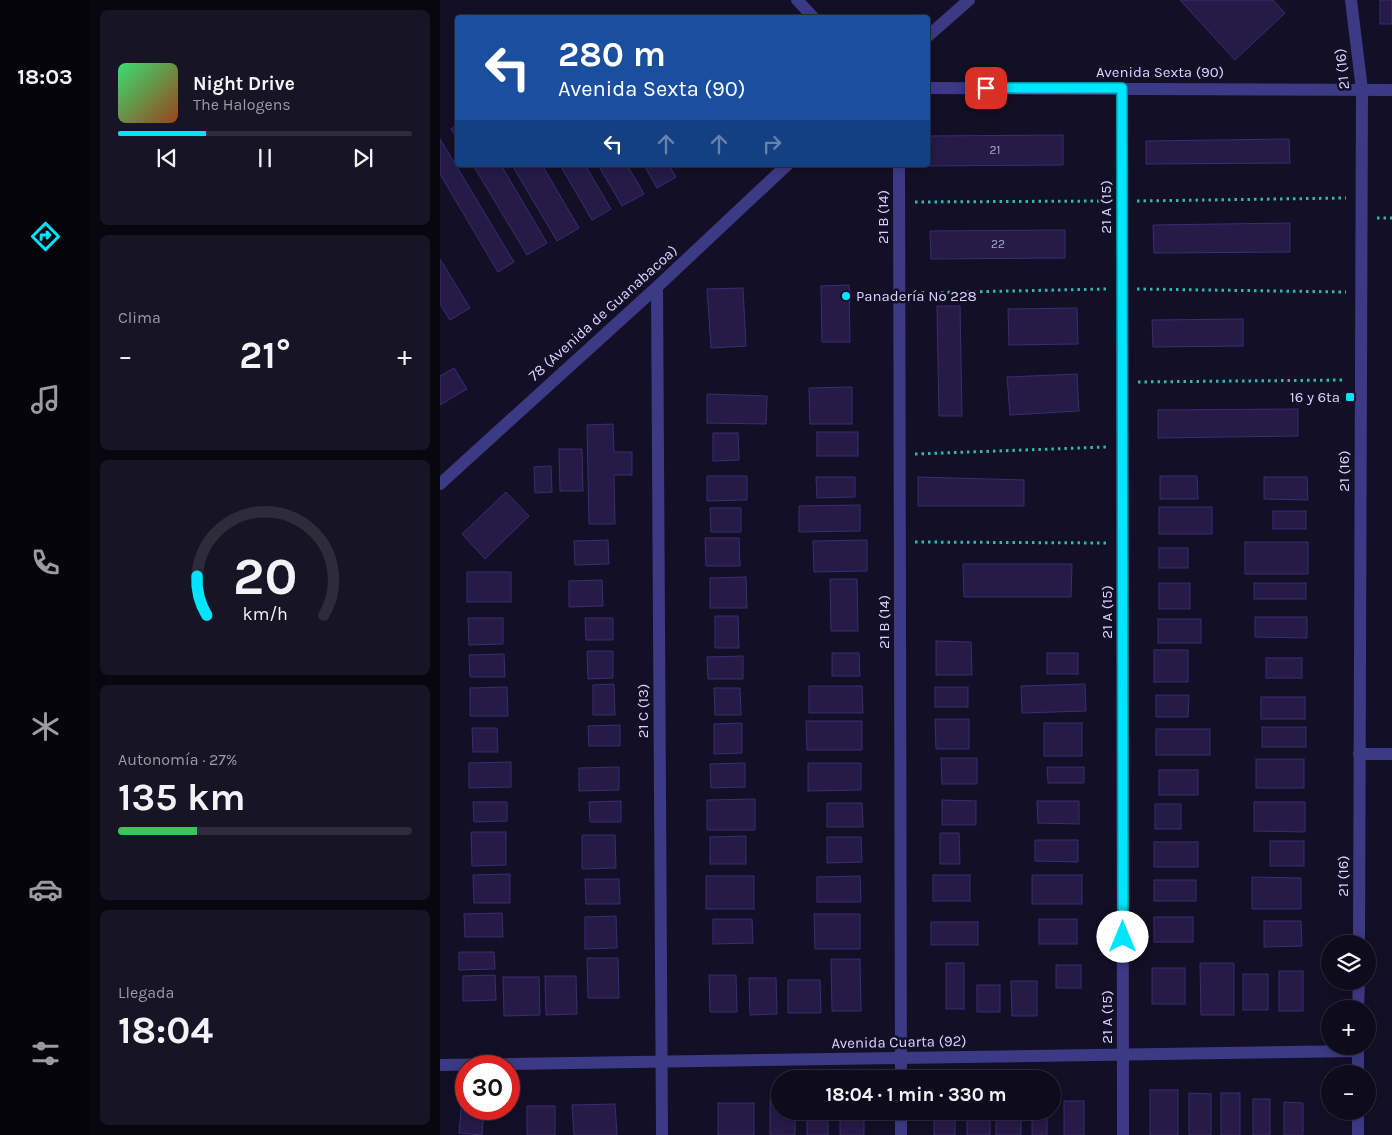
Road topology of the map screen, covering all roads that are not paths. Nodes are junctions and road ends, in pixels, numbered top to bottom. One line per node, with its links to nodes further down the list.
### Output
1 (797, 0): 4 (street)
2 (969, 0): 5 (street)
3 (1351, 0): 8 (street, 21 (16))
4 (811, 15)
5 (930, 34)
6 (930, 88): 7 (street, Avenida Sexta (90))
7 (1122, 88): 8 (street, Avenida Sexta (90)); 18 (street, 21 A (15))
8 (1362, 90): 9 (street, Avenida Sexta (90)); 14 (street, 21 (16))
9 (1392, 90)
10 (785, 167): 12 (street, 78 (Avenida de Guanabacoa))
11 (899, 167): 19 (street, 21 B (14))
12 (657, 287): 13 (street, 78 (Avenida de Guanabacoa)); 20 (street, 21 C (13))
13 (440, 484)
14 (1360, 754): 15 (street); 16 (street, 21 (16))
15 (1392, 754)
16 (1359, 935)
17 (1321, 1050): 18 (street, Avenida Cuarta (92))
18 (1123, 1055): 19 (street, Avenida Cuarta (92)); 27 (street, 21 A (15))
19 (901, 1058): 20 (street, Avenida Cuarta (92)); 22 (street, 21 B (14))
20 (661, 1062): 21 (street, Avenida Cuarta (92)); 25 (street, 21 C (13))
21 (440, 1065)
22 (901, 1070)
23 (901, 1120): 26 (street)
24 (1358, 1120): 28 (street)
25 (662, 1135)
26 (901, 1135)
27 (1123, 1135)
28 (1358, 1135)

